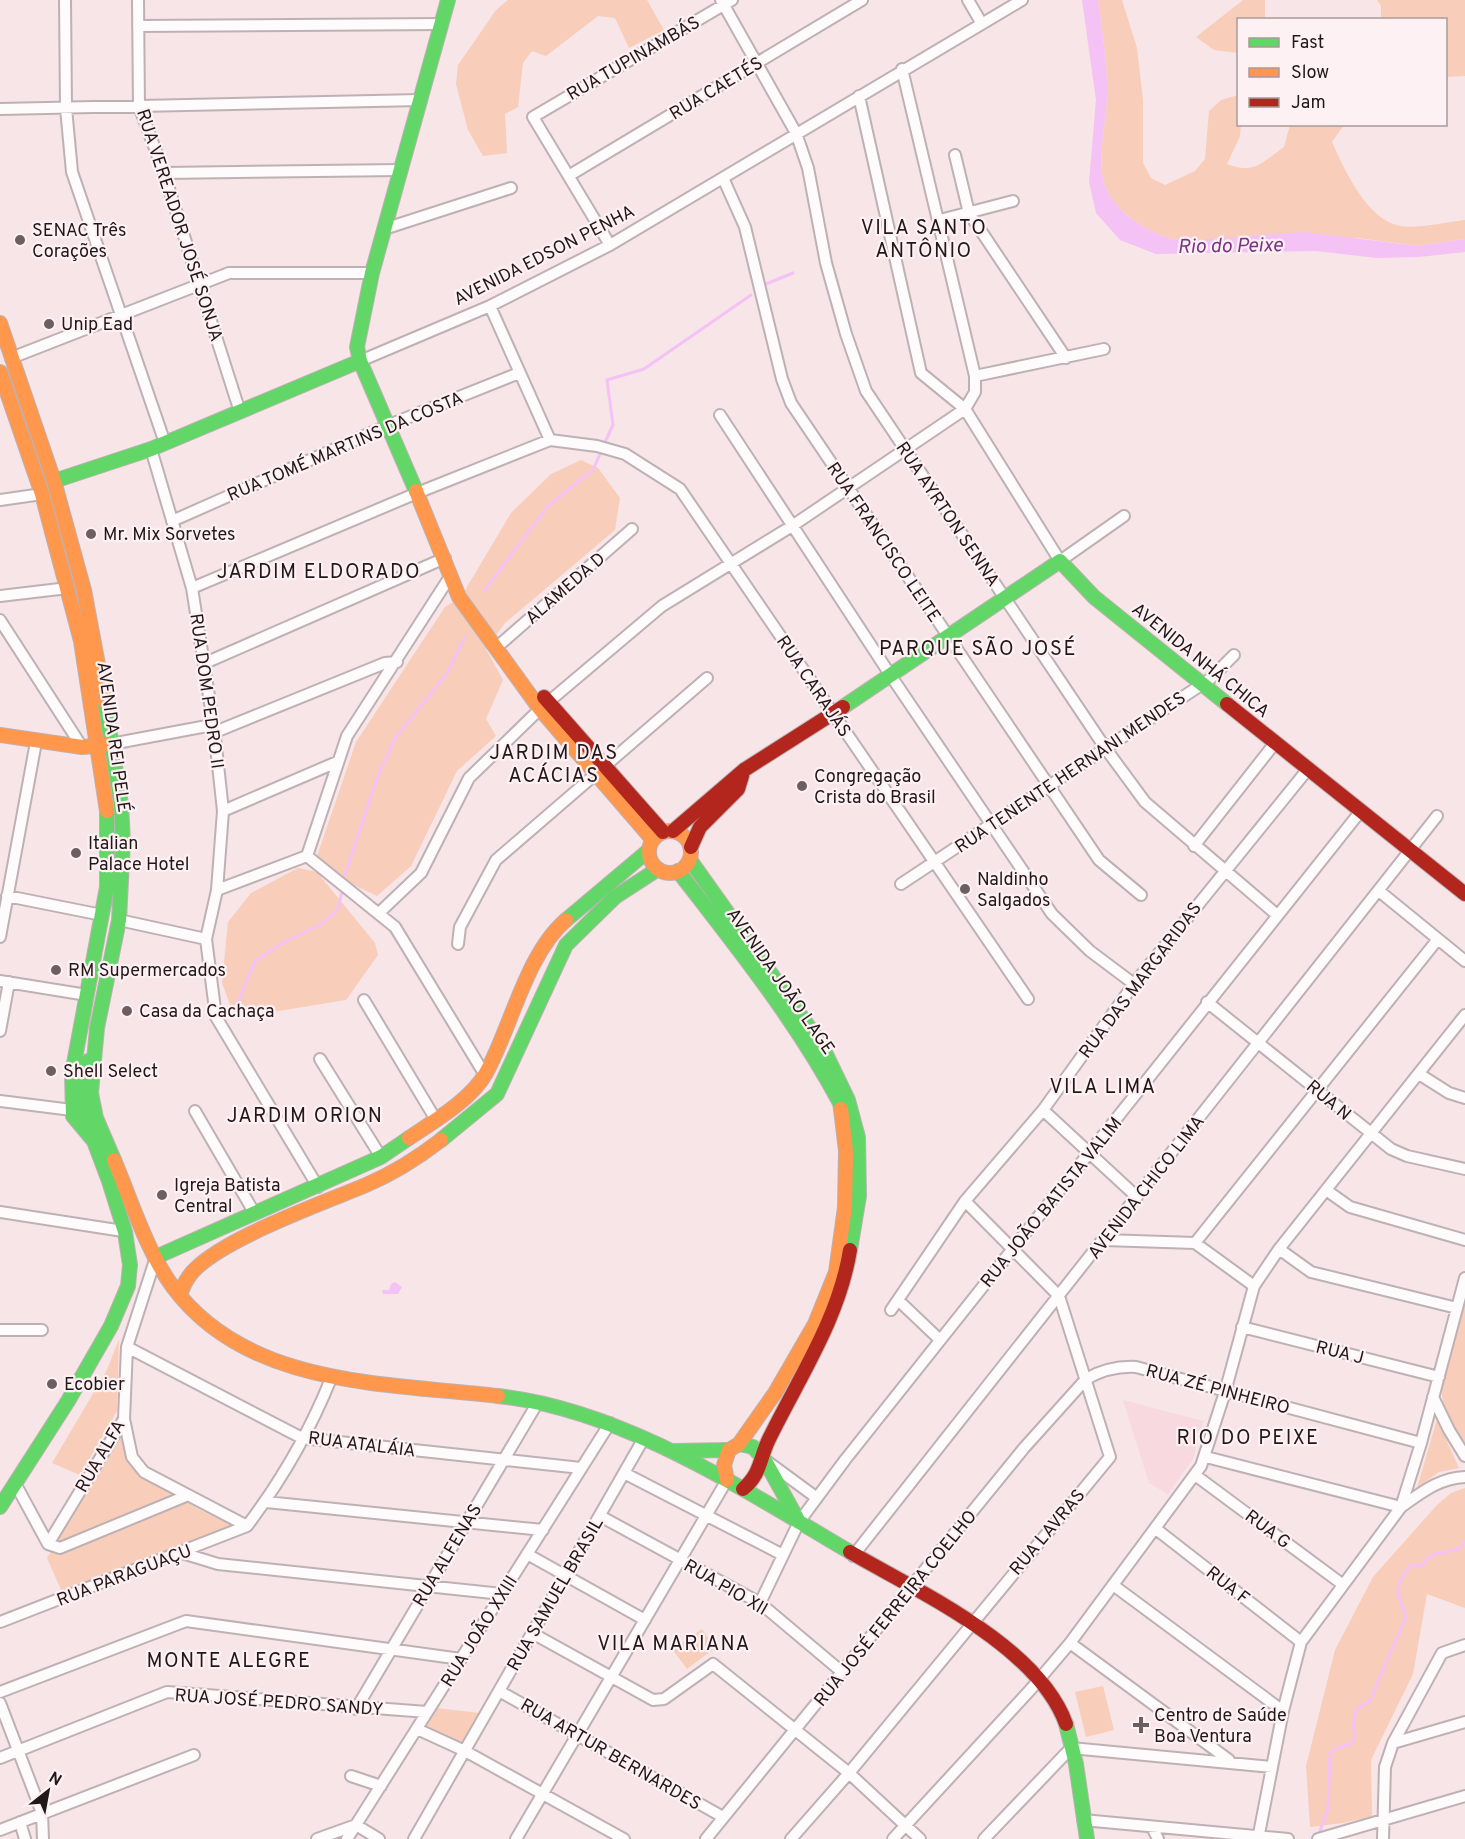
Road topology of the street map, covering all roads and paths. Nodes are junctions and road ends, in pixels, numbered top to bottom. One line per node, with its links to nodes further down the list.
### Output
1 (65, 0): 16 (street)
2 (138, 0): 10 (street, RUA VEREADOR JOSÉ SONJA)
3 (448, 0): 8 (street)
4 (862, 0): 11 (street, RUA CAETÉS)
5 (968, 0): 9 (street)
6 (1022, 0): 9 (street, AVENIDA EDSON PENHA)
7 (726, 2): 11 (street, RUA AYRTON SENNA); 22 (street, RUA TUPINAMBÁS)
8 (442, 24): 10 (street); 14 (street)
9 (982, 24): 12 (street, AVENIDA EDSON PENHA)
10 (138, 26): 15 (street, RUA VEREADOR JOSÉ SONJA)
11 (757, 64): 18 (street, RUA AYRTON SENNA); 22 (street, RUA CAETÉS)
12 (902, 69): 13 (street, AVENIDA EDSON PENHA); 27 (street)
13 (859, 96): 18 (street, AVENIDA EDSON PENHA); 43 (street, AVENIDA NHÁ CHICA)
14 (421, 100): 15 (street); 20 (street)
15 (140, 106): 16 (street); 21 (street, RUA VEREADOR JOSÉ SONJA)
16 (66, 108): 17 (street); 33 (street)
17 (0, 109)
18 (796, 133): 23 (street, AVENIDA EDSON PENHA); 50 (street, RUA AYRTON SENNA)
19 (955, 155): 26 (street)
20 (401, 170): 21 (street); 28 (street)
21 (164, 173): 31 (street, RUA VEREADOR JOSÉ SONJA)
22 (570, 175): 29 (street)
23 (723, 178): 29 (street, AVENIDA EDSON PENHA); 52 (street, RUA FRANCISCO LEITE)
24 (511, 188): 28 (street)
25 (1012, 201): 26 (street)
26 (969, 213): 27 (street); 37 (street)
27 (940, 220): 41 (street)
28 (384, 229): 30 (street)
29 (610, 245): 32 (street, AVENIDA EDSON PENHA)
30 (372, 273): 31 (street); 38 (street)
31 (198, 284): 33 (street); 44 (street, RUA VEREADOR JOSÉ SONJA)
32 (490, 306): 38 (street, AVENIDA EDSON PENHA); 40 (street)
33 (120, 314): 36 (street); 48 (street)
34 (0, 323): 36 (street, AVENIDA REI PELÉ)
35 (1104, 349): 37 (street)
36 (11, 358): 51 (street, AVENIDA REI PELÉ)
37 (1066, 358): 41 (street)
38 (360, 361): 44 (street, AVENIDA EDSON PENHA); 46 (street)
39 (0, 372): 42 (street, AVENIDA REI PELÉ)
40 (519, 373): 46 (street, RUA TOMÉ MARTINS DA COSTA); 47 (street)
41 (975, 376): 43 (street)
42 (5, 403): 54 (street, AVENIDA REI PELÉ)
43 (965, 409): 50 (street); 61 (street, AVENIDA NHÁ CHICA)
44 (240, 412): 48 (street, AVENIDA EDSON PENHA)
45 (720, 415): 58 (street)
46 (389, 425): 53 (street); 57 (street, RUA TOMÉ MARTINS DA COSTA)
47 (550, 441): 53 (street); 62 (street, RUA CARAJÁS)
48 (165, 443): 49 (street, AVENIDA EDSON PENHA)
49 (151, 449): 51 (street, AVENIDA EDSON PENHA); 57 (street, RUA DOM PEDRO II)
50 (905, 450): 52 (street); 67 (street, RUA AYRTON SENNA)
51 (54, 481): 83 (street, AVENIDA REI PELÉ)
52 (848, 488): 58 (street); 69 (street, RUA FRANCISCO LEITE)
53 (417, 493): 60 (street); 65 (street)
54 (42, 494): 55 (street); 64 (street, AVENIDA REI PELÉ)
55 (0, 500)
56 (1124, 516): 61 (street)
57 (172, 521): 65 (street, RUA DOM PEDRO II)
58 (792, 526): 62 (street); 74 (street)
59 (632, 529): 70 (street, ALAMEDA D)
60 (445, 558): 63 (street); 73 (street)
61 (1060, 561): 67 (street); 76 (street, AVENIDA NHÁ CHICA)
62 (732, 564): 77 (street); 78 (street, RUA CARAJÁS)
63 (451, 575): 70 (street); 72 (street)
64 (68, 588): 66 (street); 83 (street, AVENIDA REI PELÉ)
65 (192, 588): 73 (street, RUA DOM PEDRO II)
66 (0, 596)
67 (1005, 599): 69 (street); 85 (street, RUA AYRTON SENNA)
68 (0, 620): 84 (street)
69 (948, 638): 74 (street); 90 (street, RUA FRANCISCO LEITE)
70 (496, 647): 77 (street)
71 (1234, 655): 76 (street, RUA TENENTE HERNANI MENDES)
72 (397, 662): 79 (street); 86 (street)
73 (205, 663): 79 (street, RUA DOM PEDRO II)
74 (891, 676): 78 (street); 94 (street)
75 (707, 678): 88 (street)
76 (1202, 685): 82 (street, AVENIDA NHÁ CHICA); 85 (street, RUA TENENTE HERNANI MENDES)
77 (544, 705): 88 (street); 110 (street)
78 (833, 714): 89 (street); 100 (street, RUA CARAJÁS)
79 (214, 728): 83 (street); 91 (street, RUA DOM PEDRO II)
80 (0, 735): 81 (street)
81 (36, 742): 84 (street); 109 (street)
82 (1275, 743): 87 (street, AVENIDA NHÁ CHICA); 96 (street)
83 (105, 745): 84 (street); 112 (street, AVENIDA REI PELÉ); 113 (street, AVENIDA REI PELÉ)
84 (82, 747)
85 (1106, 749): 90 (street, RUA TENENTE HERNANI MENDES); 96 (street, RUA AYRTON SENNA)
86 (337, 762): 91 (street); 99 (street)
87 (1308, 769): 92 (street, AVENIDA NHÁ CHICA); 103 (street, RUA DAS MARGARIDAS)
88 (600, 770): 95 (street); 117 (street)
89 (744, 770): 95 (street); 98 (street)
90 (1048, 787): 94 (street, RUA TENENTE HERNANI MENDES); 108 (street, RUA FRANCISCO LEITE)
91 (223, 811): 105 (street, RUA DOM PEDRO II)
92 (1360, 812): 97 (street, AVENIDA NHÁ CHICA); 111 (street, RUA JOÃO BATISTA VALIM)
93 (1437, 816): 97 (street, AVENIDA CHICO LIMA)
94 (991, 825): 100 (street, RUA TENENTE HERNANI MENDES); 120 (street)
95 (660, 838): 98 (street); 101 (street); 131 (street)
96 (1194, 846): 103 (street, RUA AYRTON SENNA)
97 (1409, 852): 106 (street, AVENIDA CHICO LIMA); 107 (street, AVENIDA NHÁ CHICA)
98 (690, 854): 102 (street); 188 (street, AVENIDA JOÃO LAGE)
99 (307, 856): 105 (street); 110 (street)
100 (934, 863): 104 (street, RUA TENENTE HERNANI MENDES); 122 (street, RUA CARAJÁS)
101 (658, 869): 102 (street); 160 (street)
102 (678, 871): 184 (street, AVENIDA JOÃO LAGE)
103 (1225, 871): 111 (street, RUA AYRTON SENNA); 120 (street, RUA DAS MARGARIDAS)
104 (901, 884)
105 (217, 890): 115 (street, RUA DOM PEDRO II)
106 (1379, 891): 116 (street); 128 (street, AVENIDA CHICO LIMA)
107 (1465, 894)
108 (1141, 895)
109 (7, 896): 112 (street); 114 (street)
110 (380, 912): 131 (street)
111 (1276, 914): 124 (street, RUA JOÃO BATISTA VALIM)
112 (102, 915): 121 (street, AVENIDA REI PELÉ)
113 (119, 920): 115 (street); 126 (street, AVENIDA REI PELÉ)
114 (0, 937)
115 (206, 939): 145 (street, RUA DOM PEDRO II)
116 (1438, 939): 118 (street); 132 (street)
117 (458, 944)
118 (1465, 961)
119 (4, 981): 121 (street); 127 (street)
120 (1134, 984): 136 (street, RUA DAS MARGARIDAS)
121 (87, 996): 137 (street, AVENIDA REI PELÉ)
122 (1028, 999)
123 (364, 1000): 138 (street)
124 (1207, 1002): 128 (street, RUA N); 141 (street, RUA JOÃO BATISTA VALIM)
125 (1465, 1015): 130 (street)
126 (97, 1028): 140 (street); 144 (street)
127 (0, 1031)
128 (1259, 1043): 132 (street, RUA N); 147 (street, AVENIDA CHICO LIMA)
129 (320, 1059): 142 (street)
130 (1419, 1074): 133 (street); 139 (street)
131 (485, 1075): 138 (street)
132 (1317, 1090): 139 (street, RUA N); 156 (street)
133 (1465, 1098)
134 (0, 1101): 137 (street)
135 (195, 1110): 151 (street)
136 (1043, 1110): 141 (street); 148 (street, RUA DAS MARGARIDAS)
137 (72, 1113): 140 (street); 149 (street)
138 (436, 1120): 142 (street)
139 (1371, 1135): 143 (street, RUA N); 146 (street)
140 (89, 1136): 144 (street); 149 (street)
141 (1090, 1154): 147 (street); 158 (street, RUA JOÃO BATISTA VALIM)
142 (381, 1157): 145 (street)
143 (1465, 1169)
144 (122, 1178): 159 (street)
145 (318, 1187): 151 (street)
146 (1326, 1190): 154 (street); 157 (street)
147 (1137, 1197): 153 (street, AVENIDA CHICO LIMA)
148 (965, 1201): 158 (street, RUA LAVRAS); 165 (street, RUA DAS MARGARIDAS)
149 (116, 1202): 152 (street)
150 (0, 1212): 152 (street)
151 (255, 1214): 155 (street)
152 (123, 1231): 195 (street)
153 (1104, 1240): 156 (street); 164 (street, AVENIDA CHICO LIMA)
154 (1465, 1240)
155 (190, 1243): 159 (street); 160 (street)
156 (1195, 1243): 162 (street)
157 (1279, 1249): 162 (street); 166 (street)
158 (1014, 1250): 164 (street, RUA LAVRAS); 171 (street, RUA JOÃO BATISTA VALIM)
159 (156, 1257): 163 (street); 172 (street, RUA ALFA)
160 (201, 1264): 163 (street)
161 (1465, 1278): 166 (street)
162 (1254, 1286): 168 (street)
163 (180, 1295): 173 (street)
164 (1059, 1296): 175 (street, RUA LAVRAS); 213 (street, AVENIDA CHICO LIMA)
165 (898, 1300): 167 (street, RUA DAS MARGARIDAS); 171 (street)
166 (1457, 1308): 174 (street)
167 (891, 1310)
168 (1242, 1327): 174 (street, RUA J); 176 (street)
169 (0, 1330): 170 (street)
170 (42, 1330)
171 (939, 1339): 198 (street, RUA JOÃO BATISTA VALIM)
172 (127, 1347): 179 (street, RUA ALFA); 181 (street, RUA ATALÁIA)
173 (332, 1376): 178 (street); 181 (street)
174 (1438, 1377): 177 (street)
175 (1086, 1379): 176 (street, RUA ZÉ PINHEIRO); 219 (street, RUA JOSÉ FERREIRA COELHO); 224 (street, RUA LAVRAS)
176 (1225, 1392): 183 (street, RUA ZÉ PINHEIRO); 187 (street)
177 (1434, 1397): 183 (street); 186 (street)
178 (538, 1402): 180 (street); 189 (street, RUA ALFENAS)
179 (124, 1419): 197 (street); 209 (street, RUA ALFA)
180 (610, 1423): 182 (street); 190 (street, RUA JOÃO XXIII)
181 (302, 1438): 189 (street, RUA ATALÁIA); 199 (street)
182 (645, 1438): 185 (street); 191 (street, RUA SAMUEL BRASIL)
183 (1421, 1443): 201 (street)
184 (734, 1447): 185 (street); 188 (street); 194 (street)
185 (670, 1451): 194 (street)
186 (1465, 1456)
187 (1206, 1457): 192 (street); 201 (street)
188 (764, 1459): 196 (street, AVENIDA JOÃO LAGE); 198 (street); 205 (street)
189 (504, 1460): 190 (street, RUA ATALÁIA); 204 (street, RUA ALFENAS)
190 (581, 1468): 208 (street, RUA JOÃO XXIII)
191 (624, 1473): 202 (street); 203 (street, RUA SAMUEL BRASIL)
192 (1195, 1475): 207 (street); 216 (street, RUA G)
193 (1465, 1477): 201 (street)
194 (727, 1480): 196 (street); 202 (street)
195 (16, 1485): 200 (street); 209 (street)
196 (743, 1489): 205 (street)
197 (186, 1496): 206 (street); 209 (street)
198 (817, 1498): 205 (street, RUA JOÃO BATISTA VALIM)
199 (266, 1502): 204 (street); 206 (street)
200 (0, 1507)
201 (1401, 1507): 216 (street)
202 (706, 1515): 212 (street); 214 (street)
203 (600, 1516): 214 (street, RUA PIO XII); 215 (street, RUA SAMUEL BRASIL)
204 (466, 1522): 208 (street); 217 (street, RUA ALFENAS)
205 (798, 1522): 212 (street, RUA JOÃO BATISTA VALIM); 213 (street)
206 (247, 1526): 210 (street, RUA PARAGUAÇU)
207 (1156, 1529): 218 (street); 226 (street, RUA F)
208 (543, 1530): 211 (street, RUA JOÃO XXIII)
209 (48, 1545)
210 (182, 1553): 217 (street); 223 (street, RUA PARAGUAÇU)
211 (527, 1554): 215 (street); 220 (street, RUA JOÃO XXIII)
212 (781, 1554): 221 (street, RUA JOÃO BATISTA VALIM)
213 (853, 1556): 219 (street)
214 (680, 1560): 221 (street, RUA PIO XII); 222 (street)
215 (565, 1575): 222 (street); 225 (street, RUA SAMUEL BRASIL)
216 (1342, 1584): 226 (street)
217 (429, 1585): 220 (street); 229 (street, RUA ALFENAS)
218 (1113, 1586): 227 (street); 238 (street)
219 (911, 1589): 224 (street); 231 (street, RUA JOSÉ FERREIRA COELHO)
220 (502, 1594): 230 (street, RUA JOÃO XXIII)
221 (760, 1603): 231 (street, RUA PIO XII)
222 (645, 1620): 232 (street)
223 (0, 1622)
224 (971, 1623): 233 (street); 252 (street, RUA LAVRAS)
225 (532, 1633): 232 (street); 234 (street, RUA SAMUEL BRASIL)
226 (1301, 1642): 238 (street)
227 (1070, 1643): 233 (street); 250 (street)
228 (1465, 1645): 244 (street)
229 (391, 1649): 230 (street); 235 (street); 237 (street, RUA ALFENAS)
230 (461, 1659): 239 (street, RUA JOÃO XXIII)
231 (842, 1672): 242 (street, RUA JOSÉ FERREIRA COELHO)
232 (610, 1678): 242 (street); 243 (street)
233 (1040, 1679): 245 (street); 262 (street)
234 (499, 1690): 243 (street, RUA ARTUR BERNARDES); 247 (street, RUA SAMUEL BRASIL)
235 (0, 1692)
236 (0, 1703): 246 (street)
237 (356, 1708): 239 (street, RUA JOSÉ PEDRO SANDY); 246 (street, RUA JOSÉ PEDRO SANDY)
238 (1283, 1711): 251 (street)
239 (427, 1712): 241 (street, RUA JOÃO XXIII)
240 (1465, 1722): 244 (street)
241 (417, 1729): 247 (street); 254 (street, RUA JOÃO XXIII)
242 (794, 1732): 252 (street); 258 (street, RUA JOSÉ FERREIRA COELHO)
243 (577, 1735): 255 (street); 258 (street, RUA ARTUR BERNARDES)
244 (1393, 1743): 259 (street)
245 (1071, 1748): 250 (street); 265 (street); 279 (street)
246 (20, 1750): 249 (street, RUA JOSÉ PEDRO SANDY); 257 (street)
247 (465, 1751): 255 (street); 272 (street, RUA SAMUEL BRASIL)
248 (194, 1755): 257 (street)
249 (0, 1758)
250 (1230, 1761): 251 (street)
251 (1272, 1767): 266 (street)
252 (849, 1773): 262 (street); 276 (street, RUA LAVRAS)
253 (351, 1776): 254 (street)
254 (381, 1786): 261 (street, RUA JOÃO XXIII)
255 (544, 1792): 273 (street); 274 (street)
256 (1465, 1796): 259 (street)
257 (42, 1813): 260 (street); 268 (street)
258 (723, 1818): 275 (street, RUA JOSÉ FERREIRA COELHO)
259 (1384, 1821): 282 (street); 283 (street)
260 (20, 1822): 264 (street); 267 (street)
261 (356, 1825): 269 (street); 270 (street, RUA JOÃO XXIII); 271 (street)
262 (905, 1826): 277 (street); 278 (street)
263 (1152, 1827): 265 (street); 266 (street); 280 (street)
264 (0, 1830)
265 (1083, 1832)
266 (1258, 1838): 281 (street)
267 (26, 1839)
268 (43, 1839)
269 (317, 1839)
270 (347, 1839)
271 (379, 1839)
272 (414, 1839)
273 (516, 1839)
274 (624, 1839)
275 (706, 1839)
276 (791, 1839)
277 (893, 1839)
278 (920, 1839)
279 (984, 1839)
280 (1158, 1839)
281 (1288, 1839)
282 (1318, 1839)
283 (1383, 1839)

